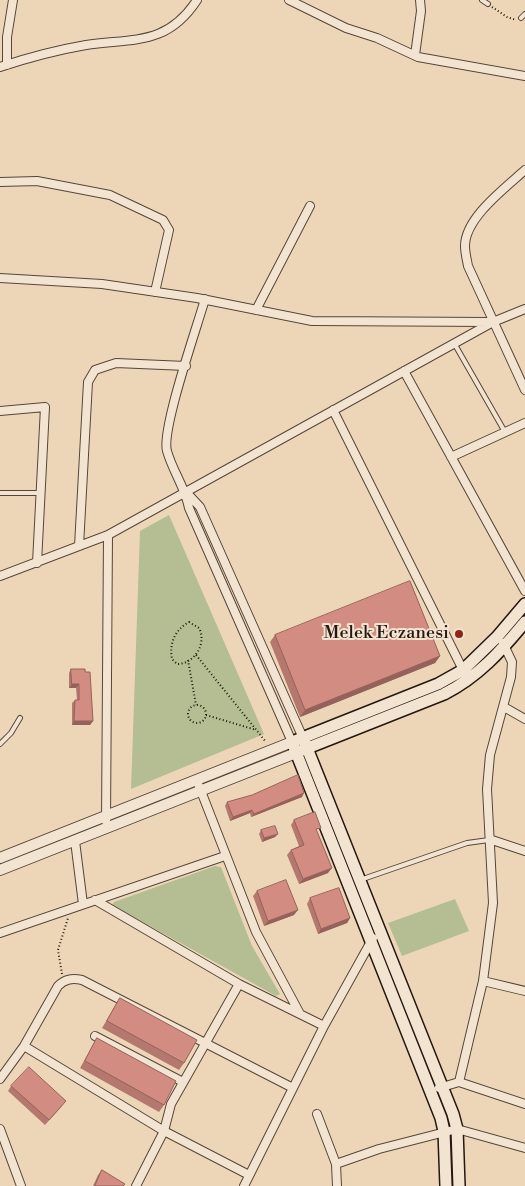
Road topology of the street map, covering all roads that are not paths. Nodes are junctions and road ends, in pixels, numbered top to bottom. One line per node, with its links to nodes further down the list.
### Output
1 (13, 0): 8 (street)
2 (197, 0): 8 (street)
3 (289, 0): 7 (street)
4 (420, 0): 7 (street)
5 (482, 0): 6 (lane)
6 (488, 4)
7 (414, 55): 9 (street)
8 (4, 66)
9 (525, 76)
10 (525, 170): 18 (street)
11 (0, 182): 14 (street)
12 (310, 206): 17 (street)
13 (0, 278): 14 (street)
14 (155, 292): 15 (street)
15 (205, 299): 17 (street); 20 (street)
16 (525, 308): 18 (street)
17 (256, 310): 18 (street)
18 (493, 322): 19 (street); 22 (street)
19 (454, 343): 21 (street); 26 (lane)
20 (186, 366): 28 (street); 32 (street)
21 (404, 371): 23 (street); 27 (street)
22 (525, 390)
23 (333, 410): 28 (street); 39 (street)
24 (0, 411): 30 (street)
25 (525, 423): 26 (street)
26 (505, 432): 27 (street)
27 (451, 457): 35 (street)
28 (186, 491): 31 (street); 44 (street)
29 (0, 493): 30 (lane)
30 (41, 493): 33 (street)
31 (108, 536): 32 (street); 47 (street)
32 (79, 546): 33 (street)
33 (37, 563): 34 (street)
34 (0, 576)
35 (525, 591)
36 (525, 604): 38 (main road)
37 (525, 622): 38 (main road)
38 (501, 641): 39 (main road); 40 (street); 44 (main road)
39 (463, 670): 44 (main road)
40 (504, 707): 42 (street); 49 (street)
41 (20, 718): 43 (lane)
42 (525, 719)
43 (0, 744)
44 (300, 745): 45 (street); 46 (street); 55 (main road); 60 (main road)
45 (197, 780): 46 (street); 47 (street)
46 (200, 791): 48 (street); 52 (street)
47 (104, 817): 48 (street); 53 (street)
48 (109, 827): 50 (street)
49 (492, 840): 51 (street); 55 (lane); 61 (street)
50 (75, 841): 54 (street); 57 (street)
51 (525, 851)
52 (225, 856): 56 (street); 64 (street)
53 (0, 858)
54 (0, 870)
55 (359, 880): 58 (main road)
56 (95, 900): 57 (street); 62 (street)
57 (83, 904): 59 (street)
58 (379, 931): 60 (street); 72 (main road)
59 (0, 933)
60 (370, 941): 65 (street); 74 (main road)
61 (483, 981): 63 (street); 71 (street)
62 (239, 984): 64 (street); 67 (street)
63 (525, 991)
64 (299, 1012): 65 (street)
65 (324, 1026): 73 (street)
66 (95, 1036): 70 (street)
67 (206, 1042): 68 (street); 70 (street); 73 (street)
68 (24, 1046): 69 (street); 79 (street)
69 (0, 1079)
70 (183, 1082): 79 (street)
71 (458, 1082): 72 (street); 75 (street)
72 (442, 1087): 74 (street); 78 (main road)
73 (293, 1088): 83 (street)
74 (430, 1091): 80 (main road)
75 (525, 1104)
76 (318, 1114): 82 (street)
77 (0, 1129): 84 (street)
78 (457, 1129): 80 (street); 81 (street); 89 (main road)
79 (164, 1131): 83 (street); 85 (street)
80 (444, 1131): 82 (street); 88 (main road)
81 (525, 1148)
82 (336, 1164): 87 (street)
83 (249, 1175): 86 (street)
84 (19, 1186)
85 (136, 1186)
86 (244, 1186)
87 (337, 1186)
88 (446, 1186)
89 (459, 1186)

